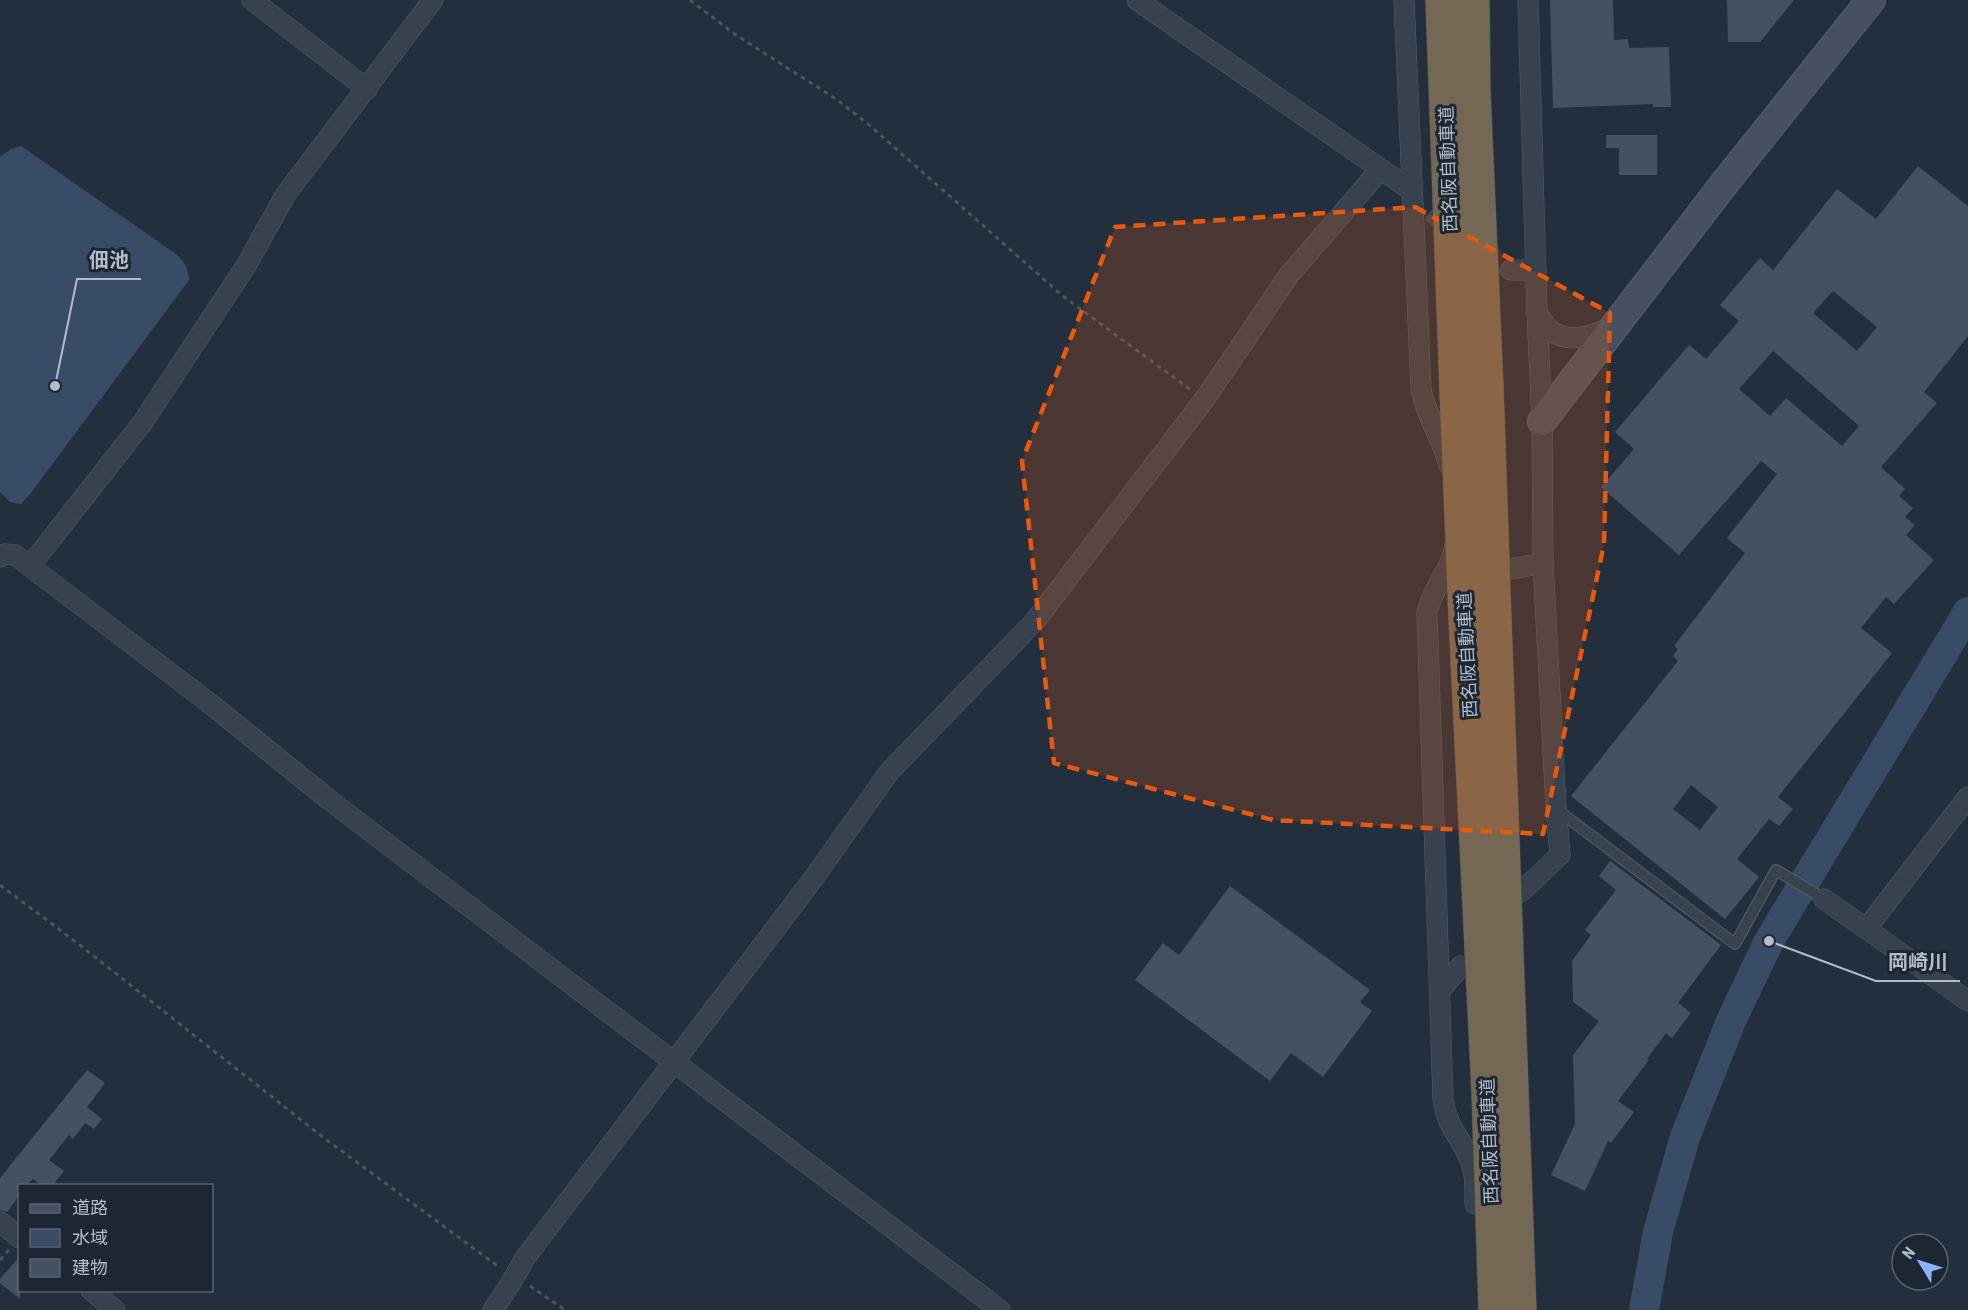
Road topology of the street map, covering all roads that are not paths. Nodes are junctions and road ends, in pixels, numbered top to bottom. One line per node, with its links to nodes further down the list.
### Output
1 (252, 0): 9 (street)
2 (433, 0): 9 (street)
3 (1137, 0): 10 (street)
4 (1404, 0): 11 (street)
5 (1442, 0): 16 (highway, 西名阪自動車道)
6 (1473, 0): 16 (highway, 西名阪自動車道)
7 (1528, 0): 13 (street)
8 (1871, 0): 15 (street)
9 (367, 89): 20 (street)
10 (1380, 170): 11 (street); 30 (street)
11 (1411, 190): 21 (street)
12 (1511, 270): 13 (street)
13 (1536, 270): 14 (street)
14 (1537, 313): 15 (street); 17 (street)
15 (1615, 326): 17 (street)
16 (1472, 389): 31 (highway, 西名阪自動車道, bridge)
17 (1542, 421): 19 (street)
18 (0, 557): 20 (street)
19 (1543, 563): 21 (street); 23 (street)
20 (30, 566): 30 (street)
21 (1439, 582): 28 (street)
22 (1968, 796): 26 (street)
23 (1556, 808): 24 (street); 25 (lane)
24 (1522, 891)
25 (1824, 899): 26 (street)
26 (1866, 929): 29 (street)
27 (1461, 966): 28 (street)
28 (1440, 990): 38 (street)
29 (1968, 1001)
30 (674, 1061): 36 (street); 37 (street)
31 (1500, 1091): 39 (highway, 西名阪自動車道); 40 (highway, 西名阪自動車道)
32 (0, 1222): 33 (street)
33 (18, 1236)
34 (93, 1292): 35 (street)
35 (115, 1310)
36 (493, 1310)
37 (1000, 1310)
38 (1479, 1310)
39 (1495, 1310)
40 (1520, 1310)

